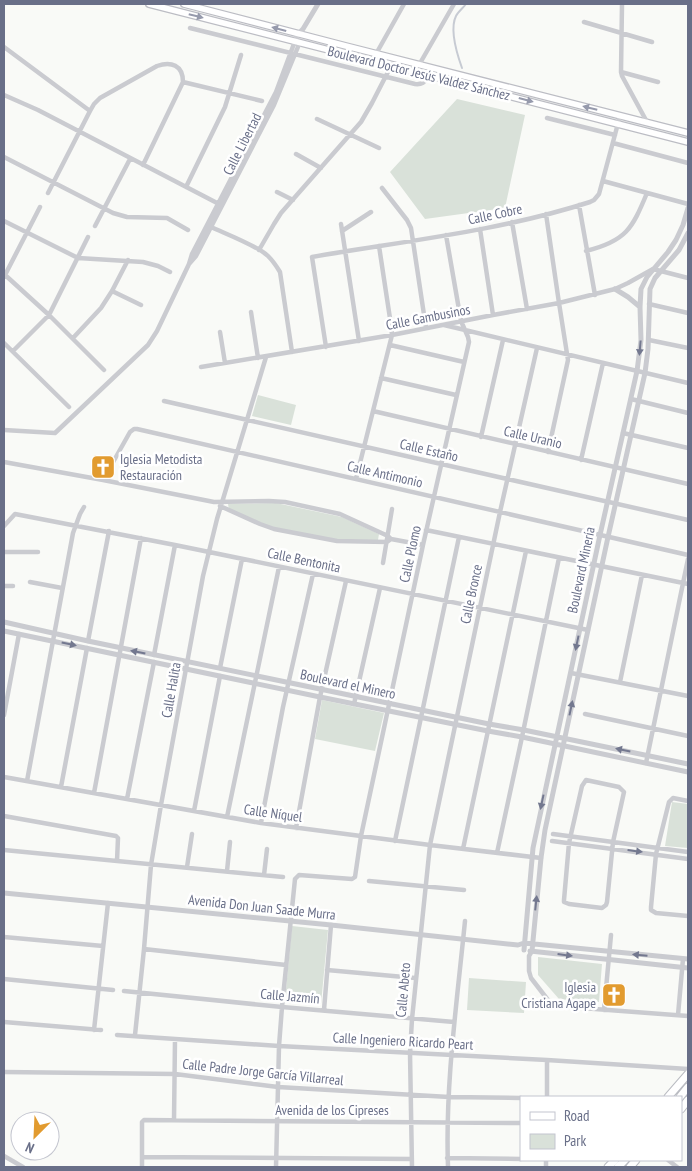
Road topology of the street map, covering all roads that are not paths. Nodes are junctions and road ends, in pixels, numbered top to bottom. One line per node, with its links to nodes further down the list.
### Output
1 (153, 4): 11 (main road, Boulevard Doctor Jesús Valdez Sánchez, one-way to 11)
2 (184, 4): 9 (main road, Boulevard Doctor Jesús Valdez Sánchez, one-way to 2)
3 (318, 4): 9 (street, Calle Libertad)
4 (404, 4): 15 (street)
5 (454, 4): 18 (street)
6 (622, 4): 10 (street)
7 (584, 22): 10 (street)
8 (190, 28): 14 (street)
9 (301, 33): 11 (street, Calle Libertad); 15 (main road, Boulevard Doctor Jesús Valdez Sánchez)
10 (621, 33): 12 (street); 20 (street)
11 (297, 41): 14 (street, Calle Libertad); 19 (main road, Boulevard Doctor Jesús Valdez Sánchez)
12 (652, 42)
13 (6, 48): 16 (street); 28 (street)
14 (292, 54): 22 (street); 55 (street, Calle Libertad)
15 (376, 54): 18 (main road, Boulevard Doctor Jesús Valdez Sánchez)
16 (4, 55)
17 (242, 55): 25 (street)
18 (419, 65): 29 (main road, Boulevard Doctor Jesús Valdez Sánchez, one-way to 18)
19 (391, 66): 21 (main road, Boulevard Doctor Jesús Valdez Sánchez); 22 (street)
20 (621, 72): 24 (street); 32 (street)
21 (429, 76): 22 (street); 33 (main road, Boulevard Doctor Jesús Valdez Sánchez, one-way to 33)
22 (386, 77): 36 (street)
23 (183, 82): 25 (street); 28 (street); 45 (street)
24 (658, 82)
25 (230, 93): 27 (street); 49 (street)
26 (4, 95): 34 (street)
27 (262, 101)
28 (90, 111): 34 (street)
29 (620, 116): 32 (main road, Boulevard Doctor Jesús Valdez Sánchez); 33 (street, Calle Cobre)
30 (547, 118): 37 (street)
31 (317, 119): 36 (street)
32 (647, 122): 35 (main road, Boulevard Doctor Jesús Valdez Sánchez)
33 (618, 124): 37 (street, Calle Cobre); 38 (main road, Boulevard Doctor Jesús Valdez Sánchez)
34 (79, 132): 43 (street); 48 (street)
35 (688, 133)
36 (351, 135): 40 (street); 46 (street)
37 (615, 135): 39 (street, Calle Cobre)
38 (688, 142)
39 (613, 143): 44 (street); 47 (street, Calle Cobre)
40 (379, 148)
41 (296, 154): 46 (street)
42 (4, 157): 48 (street)
43 (130, 159): 45 (street); 59 (street)
44 (688, 163)
45 (143, 165): 49 (street)
46 (321, 168): 54 (street)
47 (603, 181): 53 (street); 56 (street, Calle Cobre)
48 (53, 183): 52 (street); 59 (street)
49 (186, 187): 55 (street)
50 (382, 188): 74 (street)
51 (277, 192): 54 (street)
52 (48, 193)
53 (647, 193): 57 (street); 80 (street)
54 (293, 200): 78 (street)
55 (220, 205): 66 (street, Calle Libertad); 83 (street, Calle Libertad)
56 (578, 205): 61 (street, Calle Cobre); 80 (street)
57 (688, 206): 75 (street, Boulevard Minería)
58 (40, 207): 70 (street)
59 (104, 209): 65 (street); 68 (street)
60 (371, 212): 69 (street)
61 (546, 214): 63 (street, Calle Cobre); 92 (street)
62 (4, 221): 70 (street)
63 (512, 222): 67 (street, Calle Cobre); 95 (street)
64 (340, 224): 69 (street)
65 (95, 226)
66 (212, 227): 78 (street); 83 (street, Calle Libertad)
67 (480, 229): 72 (street, Calle Cobre); 100 (street)
68 (188, 230)
69 (342, 231): 79 (street)
70 (27, 233): 81 (street); 87 (street)
71 (688, 233): 76 (street, Boulevard Minería)
72 (446, 235): 74 (street, Calle Cobre); 101 (street, Calle Plomo)
73 (88, 237): 81 (street)
74 (413, 240): 77 (street, Calle Cobre); 105 (street)
75 (676, 240): 76 (street); 84 (street, Boulevard Minería)
76 (686, 242): 85 (street, Boulevard Minería)
77 (380, 246): 79 (street, Calle Cobre); 108 (street)
78 (259, 250): 119 (street)
79 (345, 251): 112 (street); 115 (street, Calle Cobre)
80 (586, 251): 91 (street)
81 (78, 258): 82 (street); 99 (street)
82 (128, 260): 86 (street); 90 (street)
83 (189, 264): 141 (street, Calle Libertad)
84 (652, 269): 85 (street); 89 (street, Calle Gambusinos); 96 (street, Boulevard Minería)
85 (661, 271): 88 (street); 93 (street, Boulevard Minería)
86 (170, 272)
87 (4, 275): 99 (street)
88 (688, 278)
89 (614, 289): 91 (street, Calle Gambusinos); 96 (street)
90 (112, 290): 94 (street); 109 (street)
91 (595, 294): 92 (street, Calle Gambusinos)
92 (559, 303): 95 (street, Calle Gambusinos); 120 (street)
93 (649, 304): 98 (street); 103 (street, Boulevard Minería)
94 (141, 306)
95 (527, 308): 100 (street, Calle Gambusinos)
96 (640, 308): 102 (street, Boulevard Minería)
97 (251, 312): 122 (street)
98 (688, 313)
99 (49, 315): 109 (street); 118 (street)
100 (493, 315): 101 (street, Calle Gambusinos)
101 (461, 322): 104 (street, Calle Gambusinos); 106 (street, Calle Plomo)
102 (640, 323): 103 (street); 128 (street, Boulevard Minería, one-way to 128)
103 (649, 323): 111 (street, Boulevard Minería)
104 (443, 325): 105 (street, Calle Gambusinos); 106 (street)
105 (426, 328): 108 (street, Calle Gambusinos)
106 (465, 331): 110 (street); 123 (street, Calle Plomo)
107 (220, 332): 124 (street)
108 (392, 336): 112 (street, Calle Gambusinos); 114 (street)
109 (73, 338): 127 (street)
110 (503, 340): 116 (street); 144 (street)
111 (649, 340): 117 (street); 129 (street, Boulevard Minería)
112 (359, 341): 115 (street, Calle Gambusinos)
113 (4, 343): 118 (street)
114 (390, 345): 123 (street); 130 (street)
115 (326, 347): 119 (street, Calle Gambusinos)
116 (537, 348): 120 (street); 145 (street, Calle Bronce)
117 (688, 348)
118 (12, 351): 136 (street)
119 (292, 352): 121 (street, Calle Gambusinos)
120 (568, 355): 125 (street); 149 (street)
121 (266, 356): 122 (street, Calle Gambusinos); 139 (street, Calle Halita)
122 (258, 358): 124 (street, Calle Gambusinos)
123 (464, 362): 132 (street, Calle Plomo)
124 (225, 363): 126 (street, Calle Gambusinos)
125 (602, 363): 128 (street); 150 (street)
126 (201, 367)
127 (104, 370)
128 (637, 371): 129 (street); 133 (street, Boulevard Minería)
129 (645, 373): 131 (street); 135 (street, Boulevard Minería)
130 (381, 378): 132 (street); 137 (street)
131 (688, 383)
132 (456, 396): 140 (street, Calle Plomo)
133 (631, 399): 135 (street); 142 (street, Boulevard Minería)
134 (164, 401): 139 (street, Calle Estaño)
135 (639, 401): 138 (street); 143 (street, Boulevard Minería)
136 (69, 406)
137 (372, 411): 140 (street, Calle Uranio); 146 (street)
138 (688, 413)
139 (247, 420): 146 (street, Calle Estaño); 148 (street, Calle Halita)
140 (449, 429): 144 (street, Calle Uranio); 152 (street, Calle Plomo)
141 (4, 430)
142 (623, 433): 143 (street); 153 (street, Boulevard Minería)
143 (631, 435): 147 (street); 154 (street, Boulevard Minería)
144 (481, 437): 145 (street, Calle Uranio)
145 (516, 444): 149 (street, Calle Uranio); 156 (street, Calle Bronce)
146 (364, 446): 152 (street, Calle Estaño); 155 (street)
147 (688, 448)
148 (237, 452): 155 (street, Calle Antimonio); 157 (street, Calle Antimonio); 161 (street, Calle Halita)
149 (548, 452): 150 (street, Calle Uranio)
150 (581, 460): 153 (street, Calle Uranio)
151 (4, 462): 157 (street)
152 (441, 464): 156 (street, Calle Estaño); 159 (street, Calle Plomo)
153 (615, 468): 154 (street, Calle Uranio); 160 (street, Boulevard Minería)
154 (623, 469): 158 (street, Calle Uranio); 162 (street, Boulevard Minería)
155 (356, 479): 159 (street, Calle Antimonio)
156 (508, 479): 160 (street, Calle Estaño); 165 (street, Calle Bronce)
157 (103, 480): 161 (street)
158 (688, 484)
159 (434, 497): 165 (street, Calle Antimonio); 169 (street, Calle Plomo)
160 (608, 502): 162 (street, Calle Estaño); 171 (street, Boulevard Minería)
161 (221, 504): 175 (street); 175 (street); 182 (street, Calle Halita)
162 (615, 504): 166 (street, Calle Estaño); 173 (street, Boulevard Minería)
163 (84, 507): 167 (street)
164 (392, 509): 175 (street)
165 (500, 512): 171 (street, Calle Antimonio); 176 (street, Calle Bronce)
166 (688, 520)
167 (75, 525): 168 (street, Calle Bentonita); 170 (street, Calle Bentonita); 198 (street)
168 (4, 526)
169 (426, 530): 172 (street); 178 (street, Calle Plomo)
170 (108, 531): 174 (street, Calle Bentonita); 212 (street)
171 (600, 535): 173 (street, Calle Antimonio); 188 (street, Boulevard Minería)
172 (459, 537): 176 (street); 201 (street)
173 (608, 537): 183 (street, Calle Antimonio); 189 (street, Boulevard Minería)
174 (141, 538): 177 (street, Calle Bentonita); 214 (street)
175 (388, 539): 178 (street); 187 (street)
176 (494, 544): 179 (street); 202 (street, Calle Bronce)
177 (175, 545): 182 (street, Calle Bentonita); 216 (street)
178 (423, 545): 200 (street, Calle Plomo)
179 (526, 551): 184 (street); 203 (street)
180 (4, 552): 181 (street)
181 (38, 552)
182 (208, 552): 185 (street, Calle Bentonita); 217 (street, Calle Halita)
183 (688, 555)
184 (559, 558): 188 (street); 204 (street)
185 (242, 559): 190 (street, Calle Bentonita); 220 (street)
186 (688, 559): 195 (street)
187 (383, 563)
188 (594, 564): 189 (street); 206 (street, Boulevard Minería)
189 (602, 566): 192 (street); 208 (street, Boulevard Minería)
190 (279, 567): 191 (street, Calle Bentonita); 224 (street)
191 (313, 574): 193 (street, Calle Bentonita); 227 (street)
192 (642, 574): 195 (street); 225 (street)
193 (346, 581): 199 (street, Calle Bentonita); 228 (street)
194 (30, 582): 198 (street)
195 (686, 584): 230 (street)
196 (4, 586): 197 (street)
197 (14, 586)
198 (62, 588): 210 (street)
199 (380, 588): 200 (street, Calle Bentonita); 231 (street)
200 (413, 594): 201 (street, Calle Bentonita); 235 (street, Calle Plomo)
201 (446, 601): 202 (street, Calle Bentonita); 237 (street)
202 (480, 608): 203 (street, Calle Bentonita); 240 (street, Calle Bronce)
203 (513, 615): 204 (street, Calle Bentonita); 242 (street)
204 (546, 621): 206 (street, Calle Bentonita); 245 (street)
205 (4, 622): 210 (street, Boulevard el Minero)
206 (580, 628): 208 (street, Calle Bentonita); 221 (street, Boulevard Minería, one-way to 221)
207 (4, 630): 209 (street, Boulevard el Minero)
208 (588, 630): 222 (street, Boulevard Minería)
209 (19, 634): 211 (street, Boulevard el Minero); 239 (street)
210 (54, 634): 211 (street); 212 (street, Boulevard el Minero)
211 (53, 641): 213 (street, Boulevard el Minero, one-way to 213); 258 (street)
212 (88, 641): 214 (street, Boulevard el Minero)
213 (87, 648): 215 (street, Boulevard el Minero); 259 (street)
214 (121, 648): 215 (street); 216 (street, Boulevard el Minero, one-way to 214)
215 (120, 655): 218 (street, Boulevard el Minero); 260 (street)
216 (154, 655): 217 (street, Boulevard el Minero)
217 (188, 661): 219 (street, Calle Halita); 220 (street, Boulevard el Minero)
218 (154, 662): 219 (street, Boulevard el Minero); 261 (street)
219 (186, 668): 223 (street, Boulevard el Minero); 263 (street, Calle Halita)
220 (220, 668): 224 (street, Boulevard el Minero)
221 (571, 673): 222 (street); 249 (street, Boulevard Minería)
222 (579, 674): 225 (street); 250 (street, Boulevard Minería, one-way to 222)
223 (220, 676): 226 (street, Boulevard el Minero); 264 (street)
224 (256, 676): 226 (street); 227 (street, Boulevard el Minero)
225 (620, 682): 230 (street)
226 (254, 683): 229 (street, Boulevard el Minero); 266 (street)
227 (289, 683): 228 (street, Boulevard el Minero); 229 (street)
228 (321, 689): 231 (street, Boulevard el Minero); 233 (street)
229 (287, 690): 233 (street, Boulevard el Minero); 267 (street)
230 (661, 690): 232 (street); 244 (street)
231 (356, 696): 234 (street); 235 (street, Boulevard el Minero)
232 (688, 696)
233 (320, 697): 234 (street, Boulevard el Minero); 268 (street)
234 (354, 704): 236 (street, Boulevard el Minero)
235 (390, 704): 236 (street, Calle Plomo); 237 (street, Boulevard el Minero)
236 (388, 711): 241 (street, Boulevard el Minero); 271 (street, Calle Plomo)
237 (422, 711): 240 (street, Boulevard el Minero); 241 (street)
238 (585, 714): 244 (street)
239 (4, 715)
240 (457, 717): 242 (street, Boulevard el Minero); 243 (street, Calle Bronce)
241 (421, 718): 243 (street, Boulevard el Minero); 273 (street)
242 (490, 724): 245 (street, Boulevard el Minero); 246 (street)
243 (455, 725): 246 (street, Boulevard el Minero); 278 (street, Calle Bronce)
244 (653, 728): 247 (street); 253 (street)
245 (524, 730): 248 (street); 249 (street, Boulevard el Minero)
246 (488, 732): 248 (street, Boulevard el Minero); 282 (street)
247 (688, 736)
248 (522, 737): 251 (street, Boulevard el Minero); 285 (street)
249 (556, 737): 250 (street, Boulevard el Minero); 251 (street, Boulevard Minería)
250 (565, 738): 252 (street, Boulevard Minería); 253 (street, Boulevard el Minero, one-way to 250)
251 (555, 744): 252 (street, Boulevard el Minero); 287 (street, Boulevard Minería, one-way to 287)
252 (563, 746): 254 (street, Boulevard el Minero); 288 (street, Boulevard Minería)
253 (647, 755): 254 (street); 255 (street, Boulevard el Minero)
254 (646, 763): 256 (street, Boulevard el Minero)
255 (688, 764)
256 (688, 772)
257 (4, 776): 258 (street, Calle Níquel)
258 (26, 781): 259 (street, Calle Níquel)
259 (60, 787): 260 (street, Calle Níquel)
260 (94, 793): 261 (street, Calle Níquel)
261 (127, 799): 263 (street, Calle Níquel)
262 (688, 801): 280 (street)
263 (161, 805): 264 (street, Calle Níquel); 291 (street, Calle Halita)
264 (194, 811): 266 (street, Calle Níquel)
265 (4, 816): 290 (street)
266 (227, 817): 267 (street, Calle Níquel)
267 (261, 823): 268 (street, Calle Níquel)
268 (296, 828): 271 (street, Calle Níquel)
269 (192, 834): 292 (street)
270 (553, 834): 272 (street)
271 (361, 836): 273 (street, Calle Níquel); 303 (street, Calle Plomo)
272 (571, 836): 276 (street); 276 (street); 277 (street)
273 (396, 841): 278 (street, Calle Níquel)
274 (552, 841): 277 (street)
275 (230, 842): 293 (street)
276 (614, 842): 279 (street); 280 (street)
277 (570, 843): 279 (street); 279 (street)
278 (430, 845): 282 (street, Calle Níquel); 297 (street, Calle Abeto)
279 (613, 848): 286 (street, one-way to 286)
280 (657, 848): 284 (street); 286 (street)
281 (267, 849): 294 (street)
282 (463, 849): 285 (street, Calle Níquel)
283 (4, 850): 290 (street)
284 (688, 852)
285 (497, 853): 287 (street, Calle Níquel)
286 (656, 854): 289 (street); 302 (street)
287 (532, 857): 288 (street, Calle Níquel); 310 (street, Boulevard Minería)
288 (541, 858): 311 (street, Boulevard Minería, one-way to 288)
289 (688, 859)
290 (117, 861): 291 (street)
291 (151, 865): 292 (street); 301 (street, Calle Halita)
292 (188, 867): 293 (street)
293 (227, 871): 294 (street)
294 (264, 875): 295 (street)
295 (283, 877)
296 (369, 881): 297 (street)
297 (424, 887): 298 (street); 306 (street, Calle Abeto)
298 (464, 890)
299 (4, 894): 300 (street, Avenida Don Juan Saade Murra)
300 (108, 903): 301 (street, Avenida Don Juan Saade Murra); 312 (street)
301 (148, 907): 303 (street, Avenida Don Juan Saade Murra); 314 (street, Calle Halita)
302 (688, 916)
303 (291, 921): 305 (street, Avenida Don Juan Saade Murra); 320 (street)
304 (465, 921): 309 (street)
305 (331, 925): 306 (street, Avenida Don Juan Saade Murra); 322 (street)
306 (420, 934): 309 (street, Avenida Don Juan Saade Murra); 323 (street, Calle Abeto)
307 (611, 935): 316 (street)
308 (4, 937): 312 (street)
309 (463, 939): 313 (street, Avenida Don Juan Saade Murra); 336 (street)
310 (524, 943): 311 (street); 313 (street); 315 (street, Boulevard Minería)
311 (533, 944): 316 (street); 317 (street, Boulevard Minería)
312 (103, 946): 325 (street)
313 (518, 946): 315 (street, Avenida Don Juan Saade Murra)
314 (144, 949): 320 (street); 328 (street, Calle Halita)
315 (524, 950): 317 (street, Avenida Don Juan Saade Murra)
316 (609, 952): 318 (street, one-way to 316); 319 (street)
317 (530, 954): 319 (street, Avenida Don Juan Saade Murra, one-way to 319); 331 (street)
318 (686, 959): 321 (street)
319 (608, 960): 321 (street, Avenida Don Juan Saade Murra); 331 (street)
320 (286, 965): 329 (street)
321 (685, 968): 332 (street)
322 (327, 970): 323 (street); 330 (street)
323 (415, 978): 334 (street, Calle Abeto)
324 (4, 979): 325 (street)
325 (98, 988): 326 (street); 337 (street)
326 (113, 990)
327 (124, 991): 328 (street, Calle Jazmín)
328 (140, 992): 329 (street, Calle Jazmín); 340 (street, Calle Halita)
329 (282, 1007): 330 (street, Calle Jazmín); 342 (street)
330 (324, 1010): 334 (street, Calle Jazmín)
331 (604, 1010): 332 (street)
332 (678, 1015): 333 (street)
333 (688, 1016)
334 (412, 1019): 336 (street, Calle Jazmín); 343 (street, Calle Abeto)
335 (4, 1022): 337 (street)
336 (454, 1022): 344 (street)
337 (94, 1030): 338 (street)
338 (100, 1030)
339 (117, 1035): 340 (street, Calle Ingeniero Ricardo Peart)
340 (135, 1035): 341 (street, Calle Ingeniero Ricardo Peart)
341 (175, 1039): 342 (street, Calle Ingeniero Ricardo Peart); 348 (street)
342 (279, 1046): 343 (street, Calle Ingeniero Ricardo Peart); 350 (street)
343 (410, 1053): 344 (street, Calle Ingeniero Ricardo Peart); 351 (street, Calle Abeto)
344 (452, 1055): 345 (street, Calle Ingeniero Ricardo Peart); 354 (street)
345 (547, 1060): 346 (street, Calle Ingeniero Ricardo Peart); 352 (street)
346 (688, 1069)
347 (4, 1072): 348 (street, Calle Padre Jorge García Villarreal)
348 (175, 1074): 350 (street, Calle Padre Jorge García Villarreal); 356 (street)
349 (688, 1074): 353 (main road)
350 (278, 1087): 351 (street, Calle Padre Jorge García Villarreal); 357 (street)
351 (411, 1095): 354 (street, Calle Padre Jorge García Villarreal); 358 (street, Calle Abeto)
352 (547, 1096)
353 (669, 1096)
354 (449, 1097): 355 (street, Calle Padre Jorge García Villarreal); 359 (street)
355 (520, 1098)
356 (174, 1120): 357 (street, Avenida de los Cipreses); 362 (street, Avenida de los Cipreses)
357 (277, 1121): 358 (street, Avenida de los Cipreses); 363 (street)
358 (412, 1122): 359 (street, Avenida de los Cipreses); 364 (street, Calle Abeto)
359 (448, 1122): 360 (street, Avenida de los Cipreses); 365 (street)
360 (520, 1123)
361 (4, 1156): 367 (street)
362 (142, 1157): 363 (street); 368 (street)
363 (276, 1158): 364 (street); 369 (street)
364 (412, 1158): 370 (street, Calle Abeto)
365 (448, 1158): 366 (street); 371 (street)
366 (520, 1159)
367 (23, 1167)
368 (142, 1167)
369 (276, 1167)
370 (412, 1167)
371 (448, 1167)

